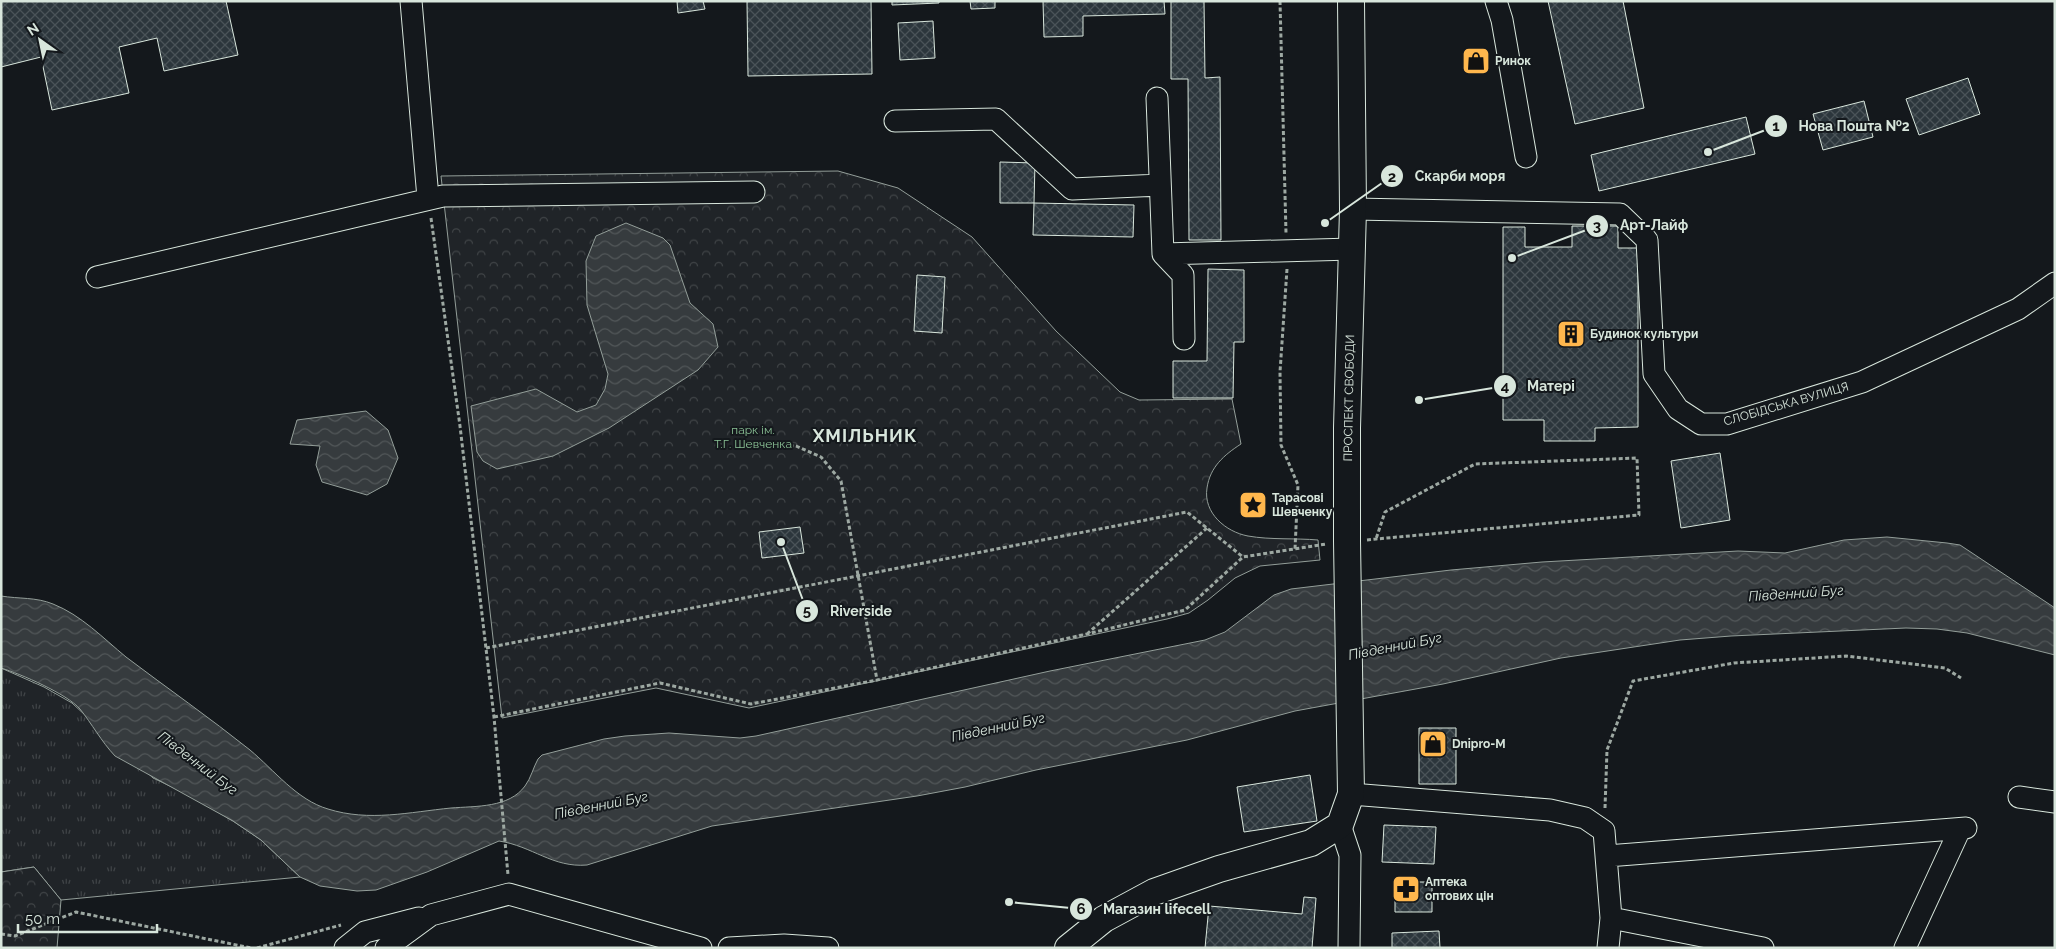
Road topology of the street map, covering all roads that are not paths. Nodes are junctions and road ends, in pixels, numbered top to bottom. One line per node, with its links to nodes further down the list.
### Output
1 (411, 1): 9 (street)
2 (1351, 1): 10 (main road, ПРОСПЕКТ СВОБОДИ)
3 (1496, 1): 6 (street)
4 (1157, 98): 7 (street)
5 (895, 121): 7 (street)
6 (1526, 157)
7 (1160, 184): 12 (street)
8 (754, 192): 9 (street)
9 (428, 198): 13 (street)
10 (1353, 208): 11 (main road, ПРОСПЕКТ СВОБОДИ); 14 (street, СЛОБІДСЬКА ВУЛИЦЯ)
11 (1352, 249): 12 (street); 16 (main road, ПРОСПЕКТ СВОБОДИ)
12 (1162, 254): 15 (street)
13 (97, 277)
14 (2055, 283)
15 (1184, 339)
16 (1351, 794): 19 (main road); 20 (street)
17 (2019, 797): 18 (street)
18 (2055, 802)
19 (1340, 825): 28 (main road); 29 (street)
20 (1607, 856): 22 (street); 32 (street)
21 (431, 915): 23 (street); 24 (street); 25 (street)
22 (1611, 918): 30 (street); 31 (street)
23 (345, 948)
24 (386, 948)
25 (701, 948)
26 (729, 948): 27 (street)
27 (828, 948)
28 (1068, 948)
29 (1349, 948)
30 (1608, 948)
31 (1763, 948)
32 (1905, 948)

